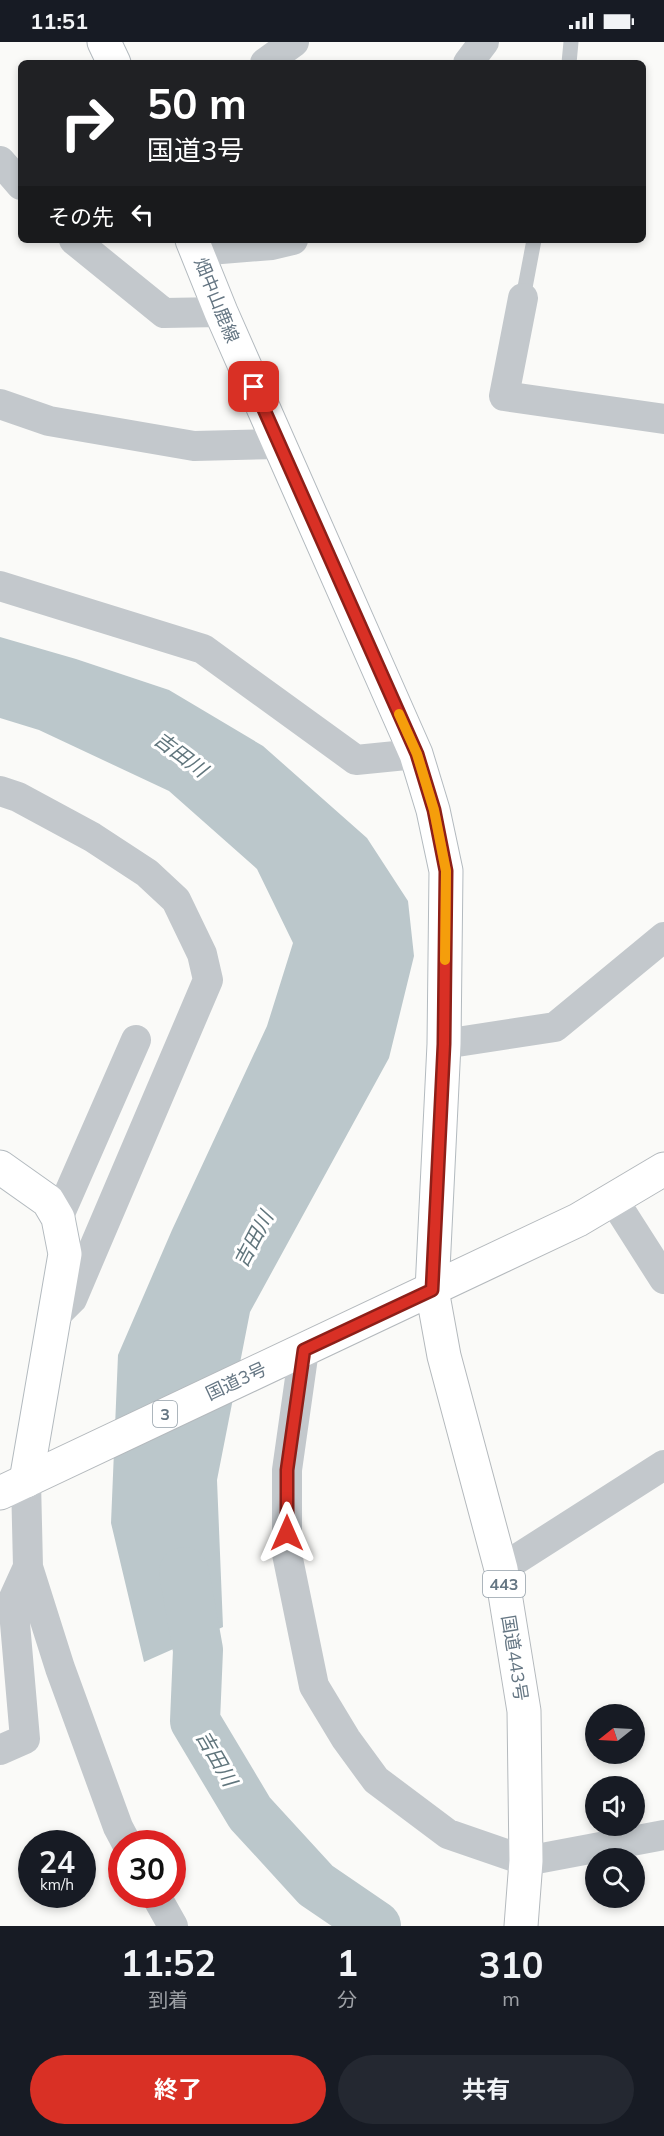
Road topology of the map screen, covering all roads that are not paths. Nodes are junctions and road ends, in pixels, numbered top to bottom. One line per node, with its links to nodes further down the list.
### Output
1 (104, 42): 5 (main road)
2 (294, 42): 6 (street)
3 (484, 42): 7 (street)
4 (571, 42): 8 (lane)
5 (113, 60)
6 (269, 60)
7 (470, 60)
8 (569, 60)
9 (0, 161): 10 (street)
10 (18, 182)
11 (79, 243): 16 (street)
12 (280, 243): 14 (street)
13 (533, 243): 15 (lane)
14 (195, 245): 16 (main road, 畑中山鹿線)
15 (523, 298): 18 (street)
16 (220, 312): 19 (main road, 畑中山鹿線)
17 (0, 404): 19 (street)
18 (664, 418)
19 (279, 444): 21 (main road, 畑中山鹿線)
20 (0, 586): 21 (street)
21 (417, 754): 25 (main road, 畑中山鹿線)
22 (0, 791): 32 (street)
23 (664, 937): 25 (street)
24 (136, 1040): 29 (street)
25 (444, 1044): 31 (main road, 畑中山鹿線)
26 (664, 1169): 28 (main road, 国道3号 / 3)
27 (5, 1178): 29 (main road)
28 (613, 1199): 30 (street); 31 (main road, 国道3号 / 3)
29 (58, 1218): 32 (main road)
30 (664, 1279)
31 (432, 1290): 33 (main road, 国道3号 / 3); 37 (main road, 国道443号 / 443)
32 (55, 1316): 35 (main road)
33 (304, 1350): 35 (main road, 国道3号 / 3); 41 (street)
34 (664, 1465): 37 (street)
35 (13, 1487): 36 (street)
36 (28, 1567): 38 (street); 39 (street)
37 (501, 1569): 41 (main road, 国道443号 / 443)
38 (0, 1750)
39 (120, 1830)
40 (664, 1835): 41 (street)
41 (526, 1873): 44 (main road, 国道443号 / 443)
42 (163, 1908): 43 (street)
43 (173, 1926)
44 (521, 1926)

